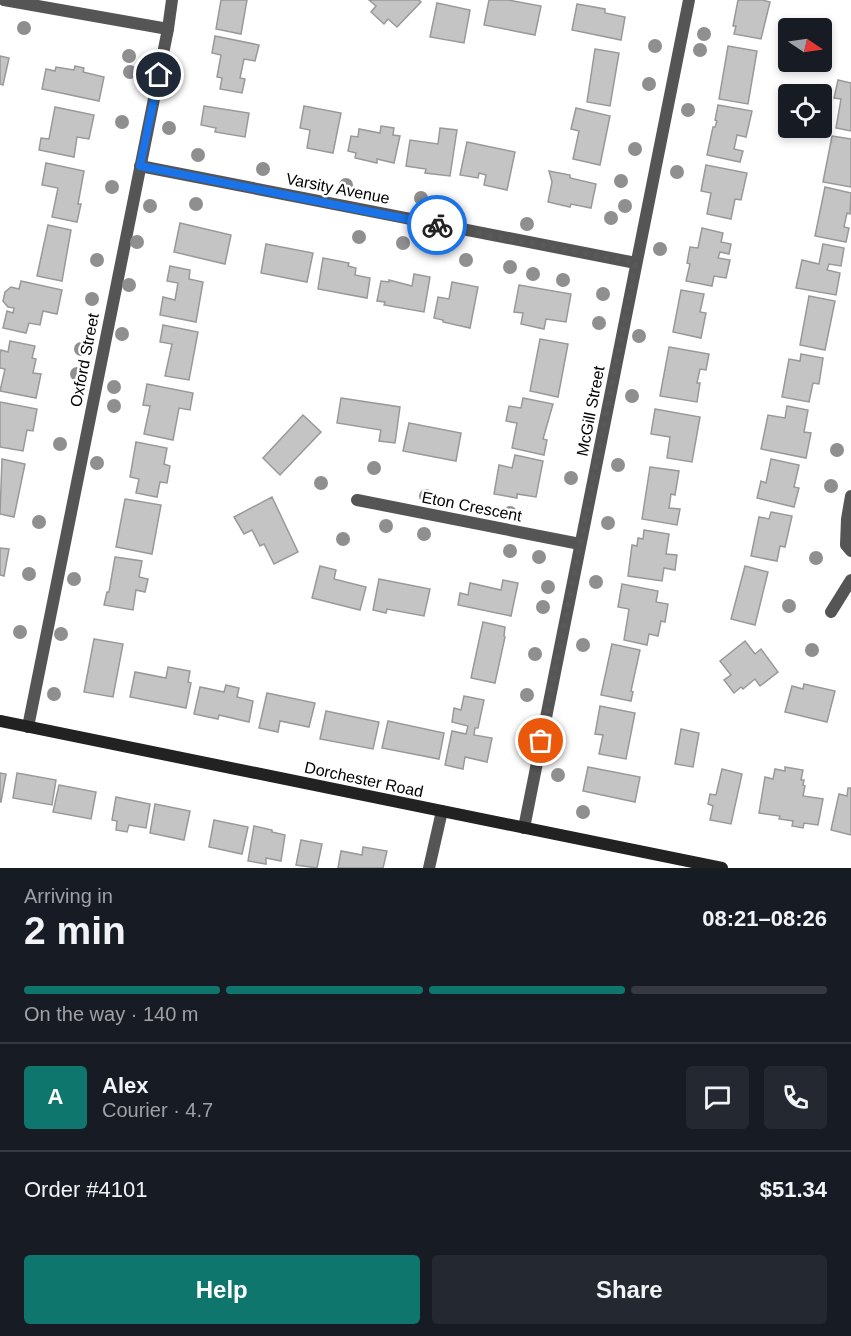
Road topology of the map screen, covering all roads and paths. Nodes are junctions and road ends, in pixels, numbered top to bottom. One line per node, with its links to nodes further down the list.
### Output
1 (4, 0): 4 (street)
2 (172, 0): 4 (street, Oxford Street)
3 (688, 0): 6 (street, McGill Street)
4 (168, 29): 5 (street, Oxford Street)
5 (140, 166): 6 (street, Varsity Avenue); 14 (street, Oxford Street)
6 (636, 263): 9 (street, McGill Street)
7 (851, 496): 10 (street)
8 (357, 500): 9 (street, Eton Crescent)
9 (580, 544): 16 (street, McGill Street)
10 (851, 551)
11 (851, 580): 12 (street)
12 (831, 612)
13 (0, 721): 14 (main road, Dorchester Road)
14 (28, 727): 15 (main road, Dorchester Road)
15 (442, 811): 16 (main road, Dorchester Road); 17 (street)
16 (524, 828): 18 (main road, Dorchester Road)
17 (429, 868)
18 (722, 868)

